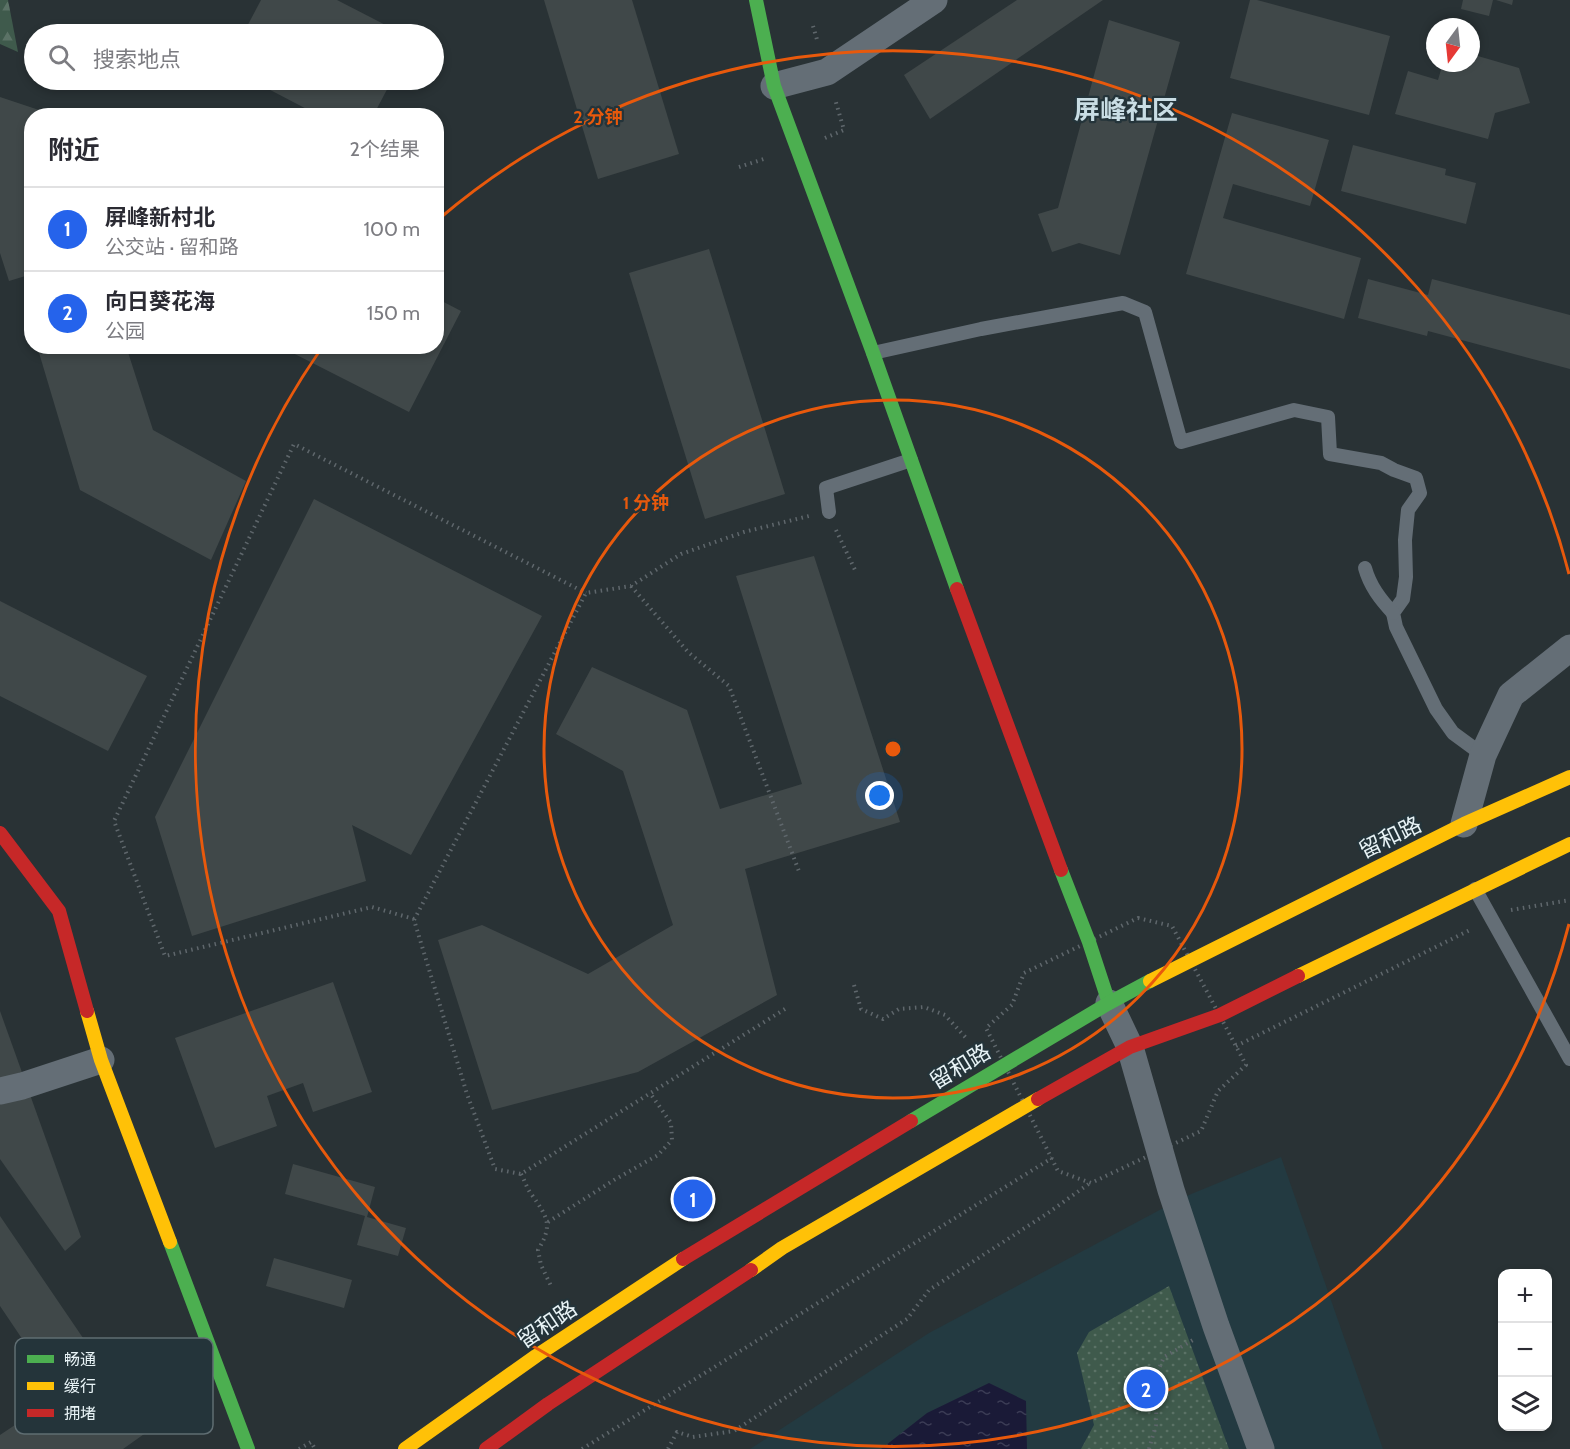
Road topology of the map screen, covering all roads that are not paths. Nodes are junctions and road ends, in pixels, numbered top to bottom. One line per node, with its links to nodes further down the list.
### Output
1 (756, 0): 3 (main road)
2 (934, 0): 3 (street)
3 (774, 86): 4 (main road)
4 (873, 353): 5 (main road); 8 (lane)
5 (911, 460): 6 (lane); 16 (main road)
6 (829, 512)
7 (1365, 568): 8 (lane)
8 (1393, 613): 10 (lane)
9 (1570, 648): 10 (street)
10 (1483, 755): 12 (street)
11 (1570, 777): 12 (main road, 留和路)
12 (1464, 824): 16 (main road, 留和路)
13 (0, 833): 19 (main road)
14 (1570, 844): 15 (main road)
15 (1475, 889): 17 (main road); 18 (lane)
16 (1109, 1003): 17 (street); 24 (main road, 留和路)
17 (1130, 1047): 25 (main road); 26 (street)
18 (1570, 1059)
19 (101, 1060): 20 (street); 21 (main road)
20 (0, 1091)
21 (206, 1338)
22 (213, 1356): 23 (main road)
23 (248, 1449)
24 (405, 1449)
25 (486, 1449)
26 (1261, 1449)

